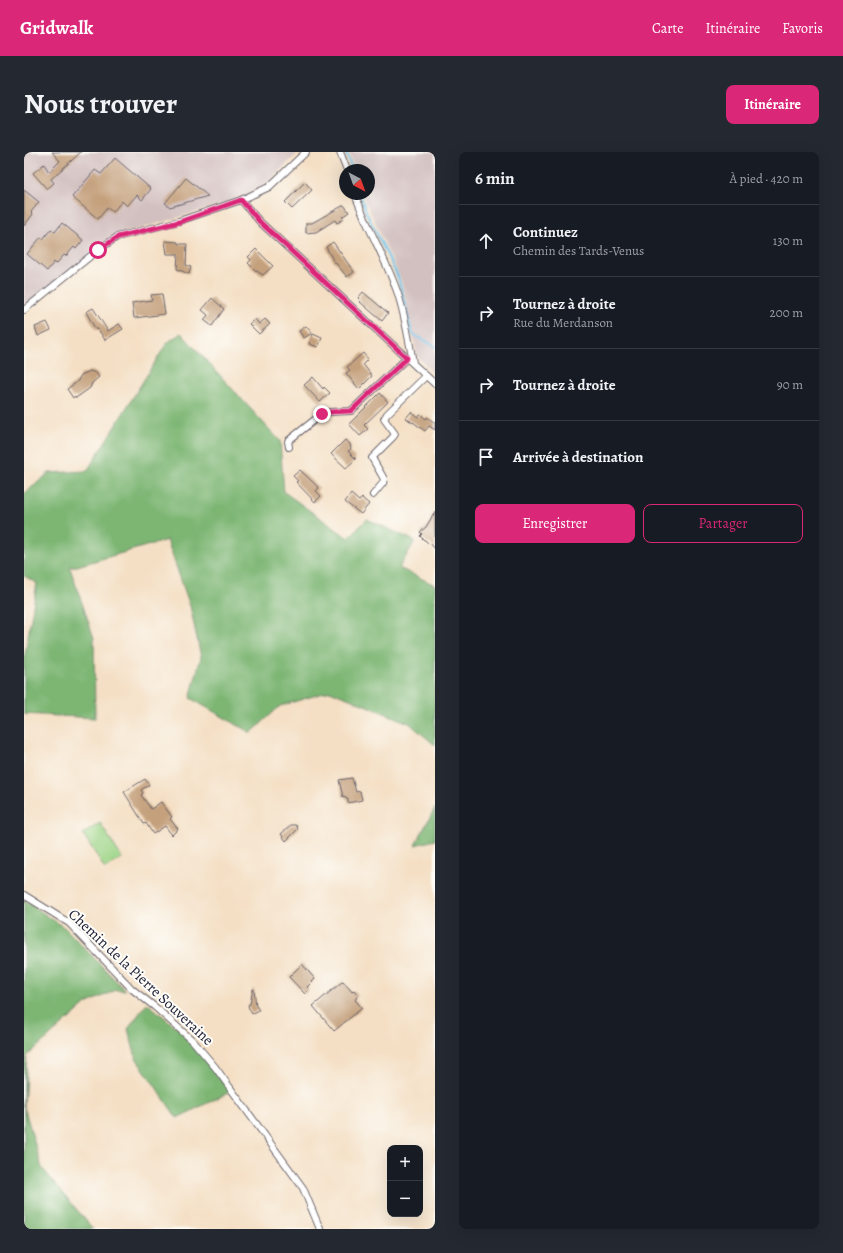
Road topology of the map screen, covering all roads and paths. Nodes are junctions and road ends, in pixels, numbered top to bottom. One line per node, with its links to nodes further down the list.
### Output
1 (306, 152): 4 (street)
2 (340, 152): 3 (street)
3 (345, 164)
4 (241, 200): 6 (street); 7 (street)
5 (357, 200): 8 (street)
6 (24, 310)
7 (407, 358): 8 (street); 11 (street)
8 (412, 363): 9 (street)
9 (426, 376): 10 (street); 12 (street)
10 (435, 384)
11 (289, 447)
12 (373, 495)
13 (24, 895): 14 (street, Chemin de la Pierre Souveraine)
14 (320, 1229)

